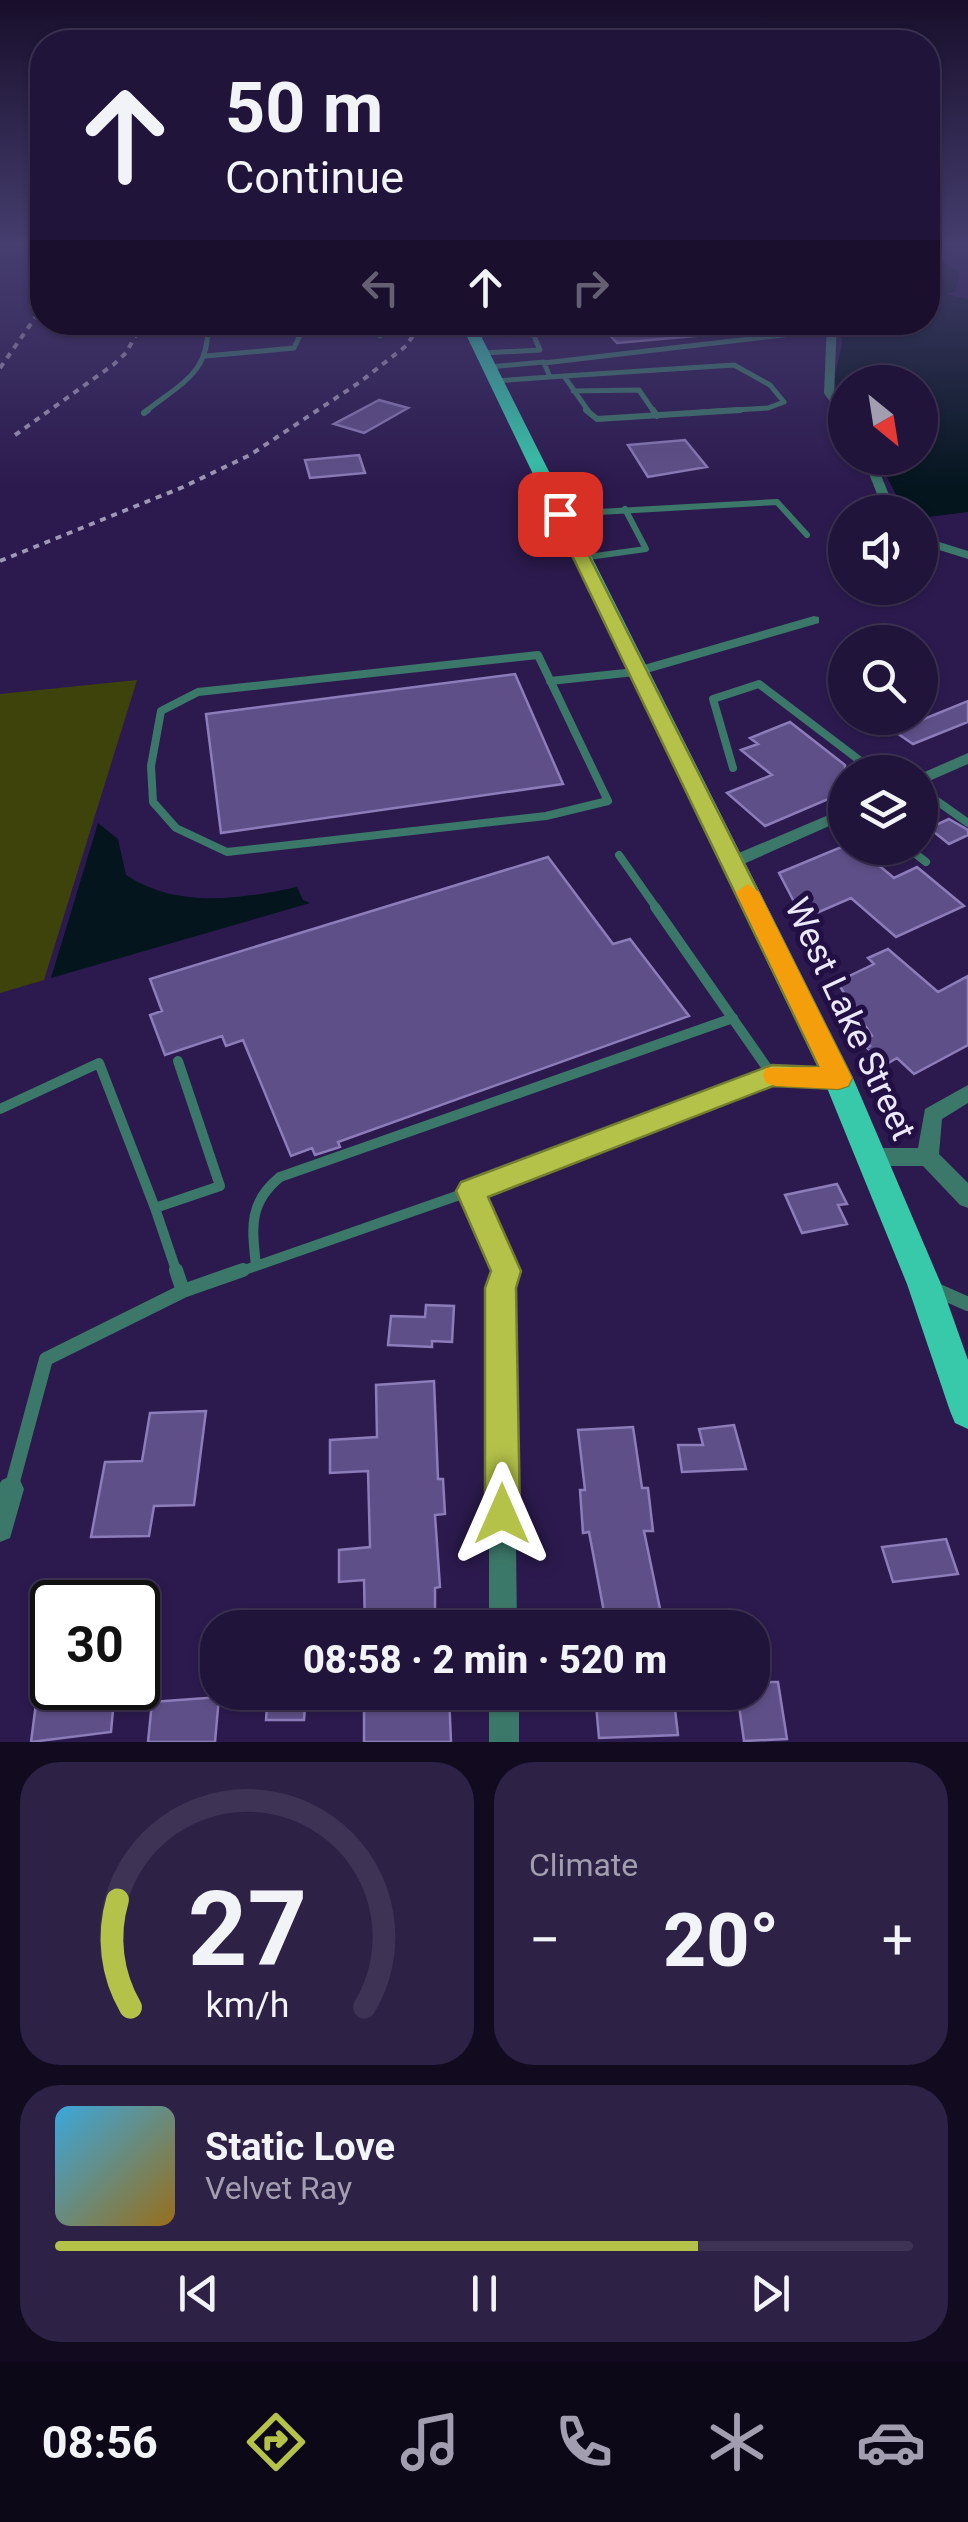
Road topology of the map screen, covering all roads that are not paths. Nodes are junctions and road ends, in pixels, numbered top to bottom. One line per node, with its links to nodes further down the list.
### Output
1 (207, 335): 8 (lane)
2 (300, 335): 8 (lane)
3 (473, 335): 11 (main road, West Lake Street)
4 (535, 335): 7 (lane)
5 (772, 335): 9 (lane)
6 (831, 335): 10 (street)
7 (540, 350): 9 (lane); 11 (lane)
8 (206, 356): 15 (lane)
9 (544, 364): 11 (lane); 13 (lane)
10 (830, 365)
11 (489, 367): 13 (lane); 18 (main road, West Lake Street)
12 (564, 376): 13 (lane); 14 (lane); 16 (lane)
13 (550, 377)
14 (574, 391): 16 (lane); 16 (lane)
15 (144, 413)
16 (657, 416)
17 (625, 509): 18 (lane); 19 (lane); 22 (lane)
18 (560, 514): 22 (main road, West Lake Street)
19 (808, 535)
20 (938, 546): 21 (street)
21 (968, 556)
22 (581, 558): 24 (main road, West Lake Street)
23 (814, 620): 24 (street)
24 (635, 672): 25 (lane); 34 (main road, West Lake Street)
25 (550, 681): 25 (lane)
26 (853, 755): 28 (lane)
27 (968, 758): 29 (street)
28 (733, 768)
29 (938, 772)
30 (938, 801): 32 (lane)
31 (828, 821): 34 (street)
32 (968, 823)
33 (619, 855): 35 (lane)
34 (734, 862): 38 (main road, West Lake Street)
35 (733, 1018): 37 (lane); 46 (lane)
36 (178, 1061): 45 (lane)
37 (772, 1075): 38 (lane); 43 (lane)
38 (838, 1078): 41 (main road, West Lake Street)
39 (968, 1093): 42 (street)
40 (0, 1109): 45 (lane)
41 (870, 1158): 42 (street); 47 (main road, West Lake Street)
42 (928, 1158): 44 (street)
43 (471, 1191): 46 (lane); 48 (lane)
44 (968, 1198)
45 (155, 1208): 49 (lane)
46 (256, 1266): 49 (lane)
47 (924, 1284): 50 (lane); 51 (main road, West Lake Street)
48 (500, 1288): 54 (street)
49 (183, 1291): 52 (lane)
50 (968, 1304)
51 (968, 1410)
52 (10, 1489): 53 (street)
53 (0, 1528)
54 (503, 1610)
55 (504, 1710): 56 (street)
56 (504, 1742)

